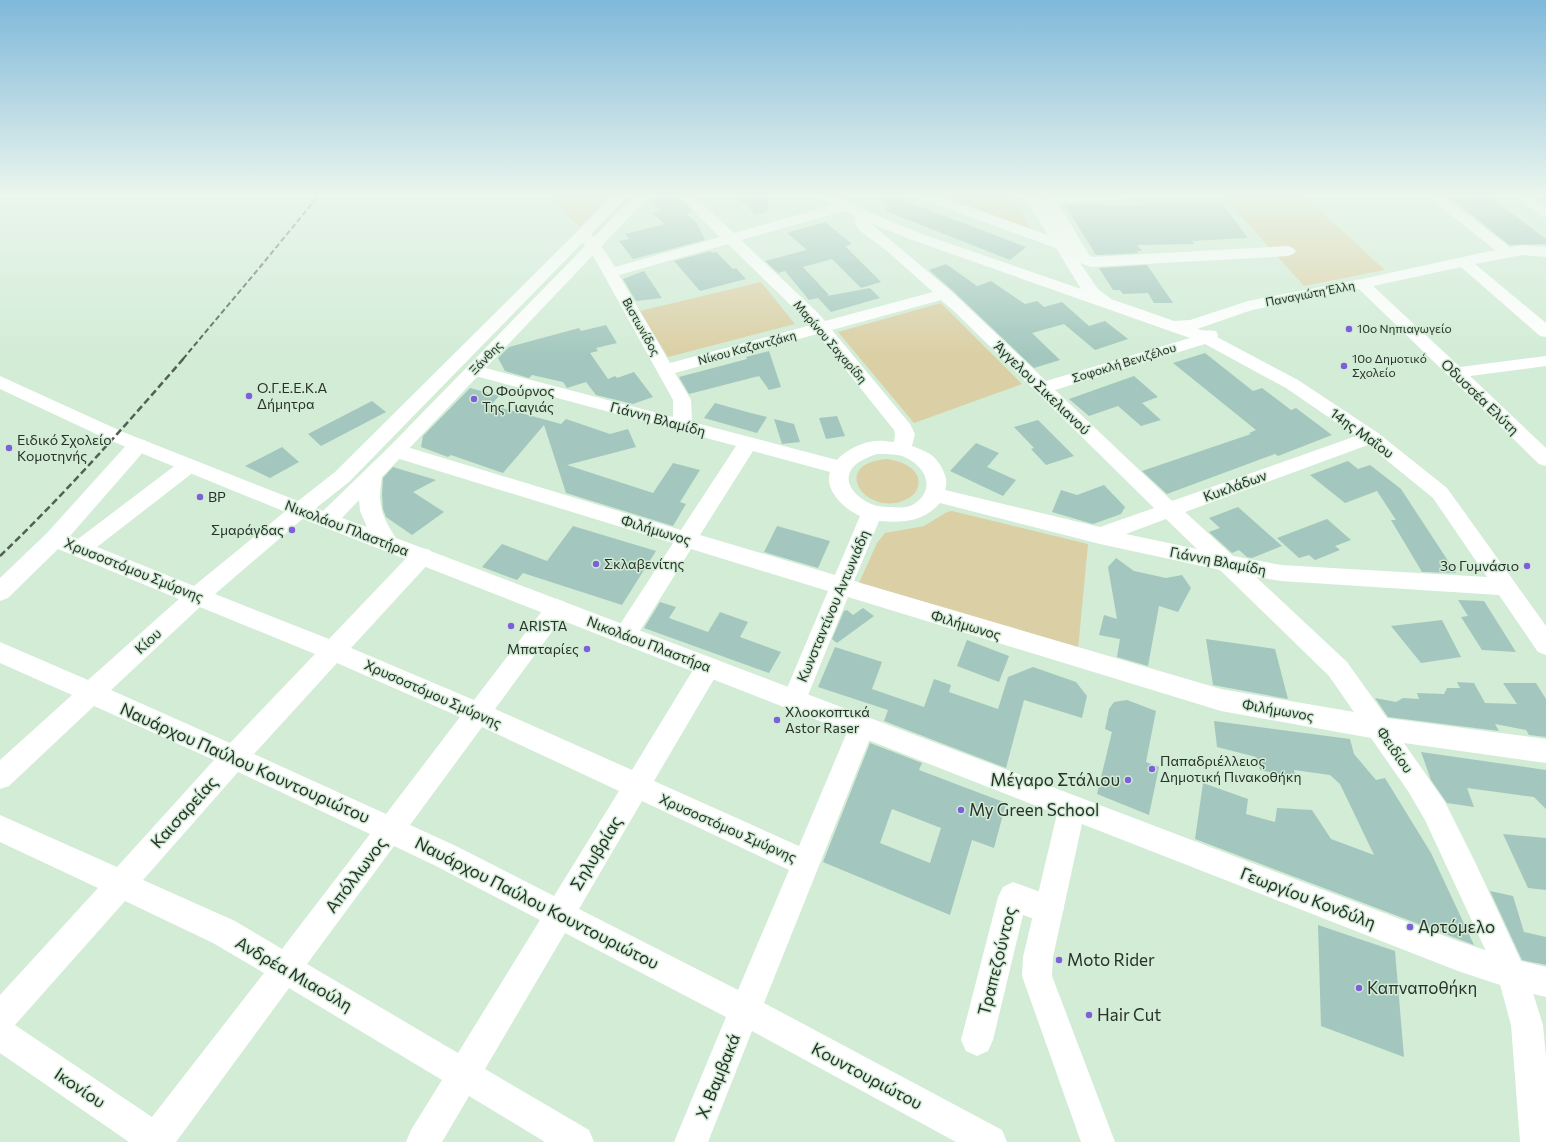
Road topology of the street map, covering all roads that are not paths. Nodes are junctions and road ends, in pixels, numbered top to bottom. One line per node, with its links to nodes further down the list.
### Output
1 (579, 248): 44 (street, Ξάνθης)
2 (581, 248): 28 (street, Ξάνθης)
3 (594, 248): 16 (street, Βιστωνίδος)
4 (701, 248): 16 (street)
5 (740, 248): 23 (street, Μαρίνου Σαχαρίδη)
6 (892, 248): 19 (street, Άγγελου Σικελιανού)
7 (949, 248): 17 (street, 14ης Μαΐου)
8 (1065, 248): 14 (street)
9 (1070, 248): 14 (street)
10 (1502, 248): 12 (street)
11 (1288, 250): 14 (street)
12 (1507, 252): 13 (street, Παναγιώτη Έλλη); 15 (street, Παναγιώτη Έλλη)
13 (1546, 252)
14 (1077, 259): 17 (street); 20 (street)
15 (1463, 261): 18 (street, Παναγιώτη Έλλη); 24 (street)
16 (610, 273): 29 (street, Βιστωνίδος)
17 (1040, 281): 20 (street, 14ης Μαΐου)
18 (1362, 284): 21 (street, Παναγιώτη Έλλη); 30 (street, Οδυσσέα Ελύτη)
19 (945, 294): 23 (street, Νίκου Καζαντζάκη); 32 (street, Άγγελου Σικελιανού)
20 (1110, 305): 22 (street, 14ης Μαΐου)
21 (1221, 315): 22 (street, Παναγιώτη Έλλη); 25 (street)
22 (1170, 325): 25 (street, 14ης Μαΐου)
23 (822, 328): 29 (street, Νίκου Καζαντζάκη); 37 (street, Μαρίνου Σαχαρίδη)
24 (1546, 332)
25 (1207, 338): 32 (street, Σοφοκλή Βενιζέλου); 34 (street, 14ης Μαΐου)
26 (1546, 338): 27 (street)
27 (1546, 361): 30 (street)
28 (474, 370): 33 (street, Γιάννη Βλαμίδη); 38 (street, Ξάνθης)
29 (665, 370): 33 (street, Βιστωνίδος)
30 (1455, 372): 39 (street, Οδυσσέα Ελύτη)
31 (0, 382): 36 (street, Νικολάου Πλαστήρα)
32 (1042, 388): 45 (street, Άγγελου Σικελιανού)
33 (683, 426): 35 (street, Γιάννη Βλαμίδη)
34 (1371, 437): 45 (street, Κυκλάδων); 56 (street, 14ης Μαΐου)
35 (748, 443): 41 (street, Γιάννη Βλαμίδη); 50 (street)
36 (138, 445): 40 (street, Νικολάου Πλαστήρα); 49 (street)
37 (902, 449): 41 (street); 43 (street)
38 (397, 451): 42 (street, Ξάνθης); 50 (street, Φιλήμωνος)
39 (1546, 460)
40 (188, 466): 44 (street, Νικολάου Πλαστήρα); 52 (street)
41 (842, 468): 46 (street)
42 (373, 474): 47 (street, Ξάνθης); 51 (street)
43 (935, 495): 46 (street); 48 (street, Γιάννη Βλαμίδη)
44 (300, 510): 47 (street, Νικολάου Πλαστήρα); 58 (street, Κίου)
45 (1169, 510): 48 (street, Κυκλάδων); 54 (street, Άγγελου Σικελιανού)
46 (872, 512): 55 (street, Κωνσταντίνου Αντωνιάδη)
47 (327, 520): 51 (street, Νικολάου Πλαστήρα)
48 (1100, 536): 54 (street, Γιάννη Βλαμίδη)
49 (54, 539): 52 (street, Χρυσοστόμου Σμύρνης); 57 (street)
50 (686, 540): 55 (street, Φιλήμωνος); 60 (street)
51 (388, 543): 53 (street, Νικολάου Πλαστήρα)
52 (80, 549): 58 (street, Χρυσοστόμου Σμύρνης)
53 (422, 556): 59 (street, Νικολάου Πλαστήρα); 62 (street, Καισαρείας)
54 (1225, 563): 56 (street, Γιάννη Βλαμίδη); 69 (street, Φειδίου)
55 (841, 587): 66 (street, Κωνσταντίνου Αντωνιάδη); 69 (street, Φιλήμωνος)
56 (1507, 587): 61 (street, 14ης Μαΐου)
57 (0, 592)
58 (197, 596): 62 (street, Χρυσοστόμου Σμύρνης); 65 (street, Κίου)
59 (557, 608): 60 (street, Νικολάου Πλαστήρα); 67 (street, Απόλλωνος)
60 (625, 635): 64 (street, Νικολάου Πλαστήρα)
61 (1543, 637)
62 (333, 650): 67 (street, Χρυσοστόμου Σμύρνης); 71 (street, Καισαρείας)
63 (0, 652): 65 (street, Ναυάρχου Παύλου Κουντουριώτου)
64 (708, 667): 66 (street, Νικολάου Πλαστήρα); 73 (street, Σηλυβρίας)
65 (90, 694): 71 (street, Ναυάρχου Παύλου Κουντουριώτου); 72 (street, Κίου)
66 (794, 700): 68 (street, Νικολάου Πλαστήρα)
67 (478, 713): 73 (street, Χρυσοστόμου Σμύρνης); 76 (street, Απόλλωνος)
68 (862, 726): 74 (street, Νικολάου Πλαστήρα); 77 (street, Χ. Βαμβακά)
69 (1380, 728): 70 (street, Φιλήμωνος); 82 (street, Φειδίου)
70 (1546, 751)
71 (234, 757): 76 (street, Ναυάρχου Παύλου Κουντουριώτου); 78 (street, Καισαρείας)
72 (0, 778)
73 (636, 786): 77 (street, Χρυσοστόμου Σμύρνης); 80 (street, Σηλυβρίας)
74 (1072, 807): 79 (street); 82 (street, Γεωργίου Κονδύλη)
75 (0, 828): 78 (street, Ανδρέα Μιαούλη)
76 (391, 829): 80 (street, Ναυάρχου Παύλου Κουντουριώτου); 81 (street, Απόλλωνος)
77 (805, 863): 84 (street, Χ. Βαμβακά)
78 (120, 884): 81 (street, Ανδρέα Μιαούλη); 85 (street, Καισαρείας)
79 (1049, 909): 87 (street, Τραπεζούντος); 94 (street)
80 (560, 913): 84 (street, Ναυάρχου Παύλου Κουντουριώτου); 88 (street, Σηλυβρίας)
81 (286, 968): 88 (street, Ανδρέα Μιαούλη); 89 (street, Απόλλωνος)
82 (1512, 974): 83 (street, Γεωργίου Κονδύλη); 95 (street, Φειδίου)
83 (1546, 982)
84 (745, 1010): 92 (street, Χ. Βαμβακά); 93 (street, Κουντουριώτου)
85 (0, 1019)
86 (0, 1034): 89 (street, Ικονίου)
87 (978, 1040)
88 (463, 1074): 90 (street, Σηλυβρίας); 91 (street, Ανδρέα Μιαούλη)
89 (157, 1141)
90 (423, 1142)
91 (577, 1142)
92 (690, 1142)
93 (990, 1142)
94 (1098, 1142)
95 (1537, 1142)

